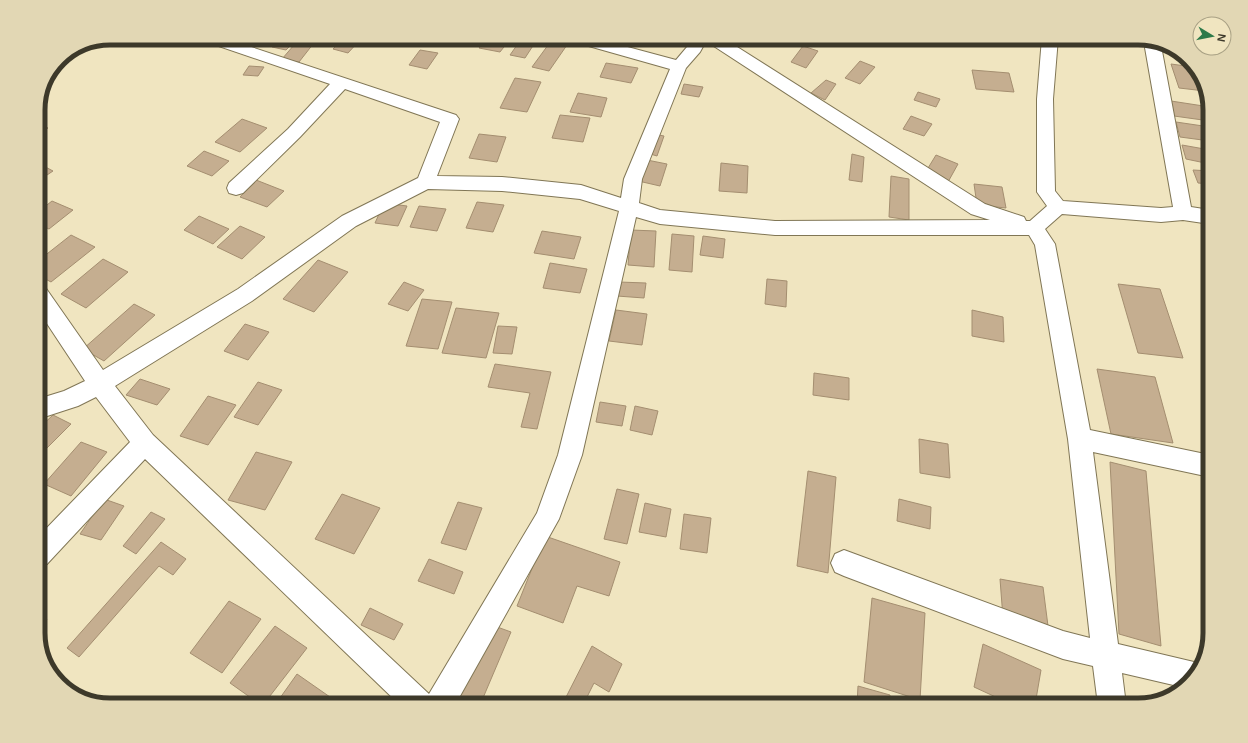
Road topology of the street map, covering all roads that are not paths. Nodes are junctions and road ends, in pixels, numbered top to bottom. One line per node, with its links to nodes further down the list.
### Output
1 (230, 45): 8 (street)
2 (602, 45): 7 (street)
3 (696, 45): 7 (street)
4 (723, 45): 15 (street)
5 (1049, 45): 12 (street)
6 (1153, 47): 13 (street)
7 (680, 66): 11 (street)
8 (342, 82): 9 (street); 10 (street)
9 (425, 182): 11 (street); 17 (street)
10 (236, 188)
11 (629, 207): 15 (street); 27 (street)
12 (1058, 207): 13 (street); 15 (street)
13 (1183, 213): 14 (street)
14 (1203, 216)
15 (1034, 228): 19 (street)
16 (45, 303): 17 (street)
17 (100, 384): 18 (street); 20 (street)
18 (45, 407)
19 (1080, 439): 21 (street); 24 (street)
20 (145, 443): 22 (street); 26 (street)
21 (1203, 465)
22 (45, 548)
23 (844, 563): 24 (street)
24 (1106, 656): 25 (street); 28 (street)
25 (1188, 675)
26 (413, 698)
27 (443, 698)
28 (1111, 698)

